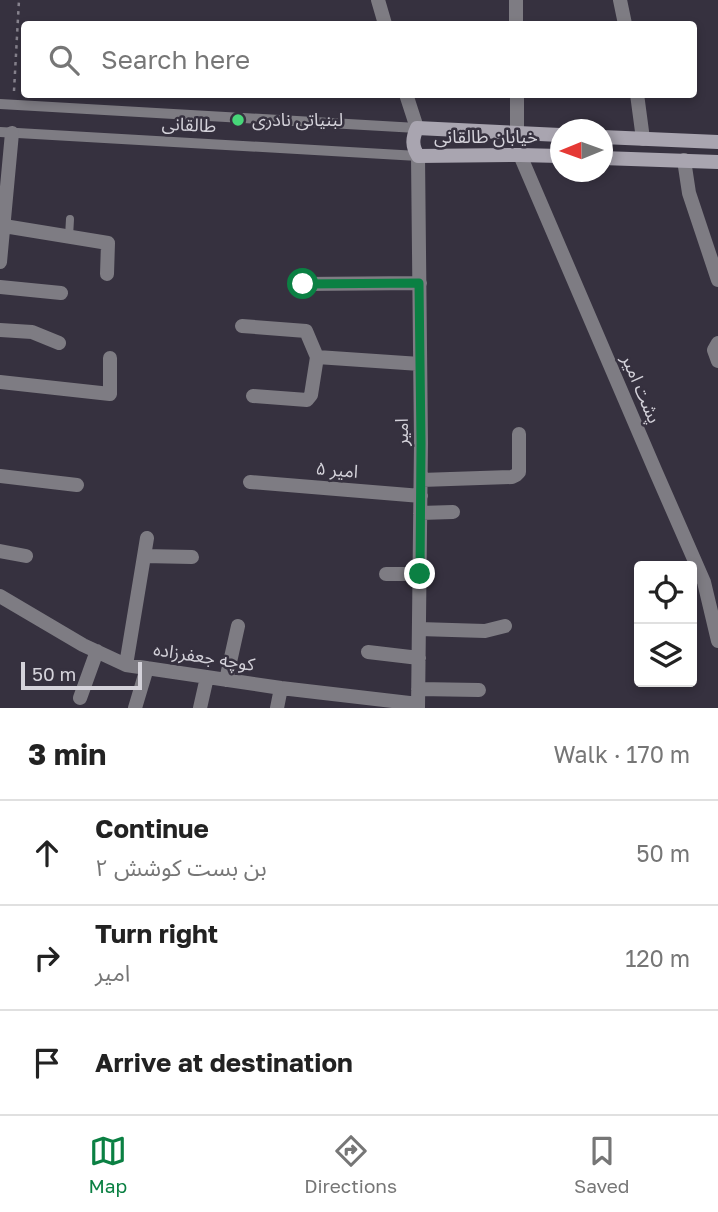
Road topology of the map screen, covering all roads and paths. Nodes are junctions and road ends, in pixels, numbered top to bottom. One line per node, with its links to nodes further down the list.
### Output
1 (19, 0): 12 (path)
2 (378, 0): 5 (street)
3 (516, 0): 6 (street)
4 (620, 0): 7 (street)
5 (384, 21)
6 (516, 21)
7 (624, 21)
8 (408, 98): 13 (street)
9 (517, 98): 15 (street)
10 (638, 98): 18 (street)
11 (0, 104): 12 (street, طالقانی)
12 (13, 105): 13 (street, طالقانی)
13 (416, 128): 15 (main road, خیابان طالقانی); 21 (main road, خیابان طالقانی)
14 (6, 132): 21 (street, طالقانی); 27 (street)
15 (517, 133): 16 (main road, خیابان طالقانی)
16 (550, 134)
17 (613, 138): 18 (main road)
18 (643, 139): 19 (main road)
19 (718, 142)
20 (520, 155): 21 (main road, خیابان طالقانی); 22 (main road, خیابان طالقانی); 65 (street, پشت امیر)
21 (418, 156): 32 (street, امیر)
22 (550, 156)
23 (613, 158): 24 (main road)
24 (684, 160): 25 (main road); 31 (street)
25 (718, 162)
26 (70, 219): 28 (lane)
27 (4, 226): 28 (street); 29 (street)
28 (69, 237): 30 (street)
29 (0, 262)
30 (107, 274)
31 (718, 280)
32 (419, 283): 33 (street); 43 (street, امیر)
33 (303, 284)
34 (0, 287): 35 (street)
35 (61, 293)
36 (242, 326): 40 (street)
37 (0, 330): 38 (street)
38 (59, 343)
39 (718, 343): 42 (street)
40 (317, 357): 43 (street); 45 (street)
41 (110, 358): 44 (street)
42 (718, 361)
43 (420, 364): 48 (street, امیر)
44 (0, 382)
45 (253, 396)
46 (519, 434): 48 (street)
47 (0, 476): 50 (street)
48 (421, 480): 51 (street, امیر)
49 (250, 482): 51 (street, امیر ۵)
50 (77, 485)
51 (421, 496): 53 (street, امیر)
52 (453, 512): 53 (street)
53 (420, 513): 60 (street, امیر)
54 (147, 538): 57 (street)
55 (0, 551): 56 (street)
56 (26, 556)
57 (144, 556): 58 (street); 69 (street)
58 (192, 557)
59 (386, 574): 60 (street)
60 (420, 574): 64 (street, امیر)
61 (0, 596): 66 (street, کوچه جعفرزاده)
62 (238, 626): 72 (street)
63 (505, 626): 64 (street)
64 (419, 629): 68 (street, امیر)
65 (718, 641)
66 (97, 652): 69 (street, کوچه جعفرزاده); 76 (street)
67 (368, 652): 68 (street)
68 (419, 657): 74 (street, امیر)
69 (126, 665): 70 (street, کوچه جعفرزاده)
70 (147, 668): 71 (street, کوچه جعفرزاده); 79 (street)
71 (207, 677): 72 (street, کوچه جعفرزاده); 80 (street)
72 (226, 680): 73 (street, کوچه جعفرزاده)
73 (281, 688): 77 (street, کوچه جعفرزاده); 81 (street)
74 (418, 689): 75 (street); 78 (street, امیر)
75 (480, 690)
76 (80, 698)
77 (357, 703): 78 (street, کوچه جعفرزاده)
78 (418, 706)
79 (135, 708)
80 (200, 708)
81 (277, 708)

